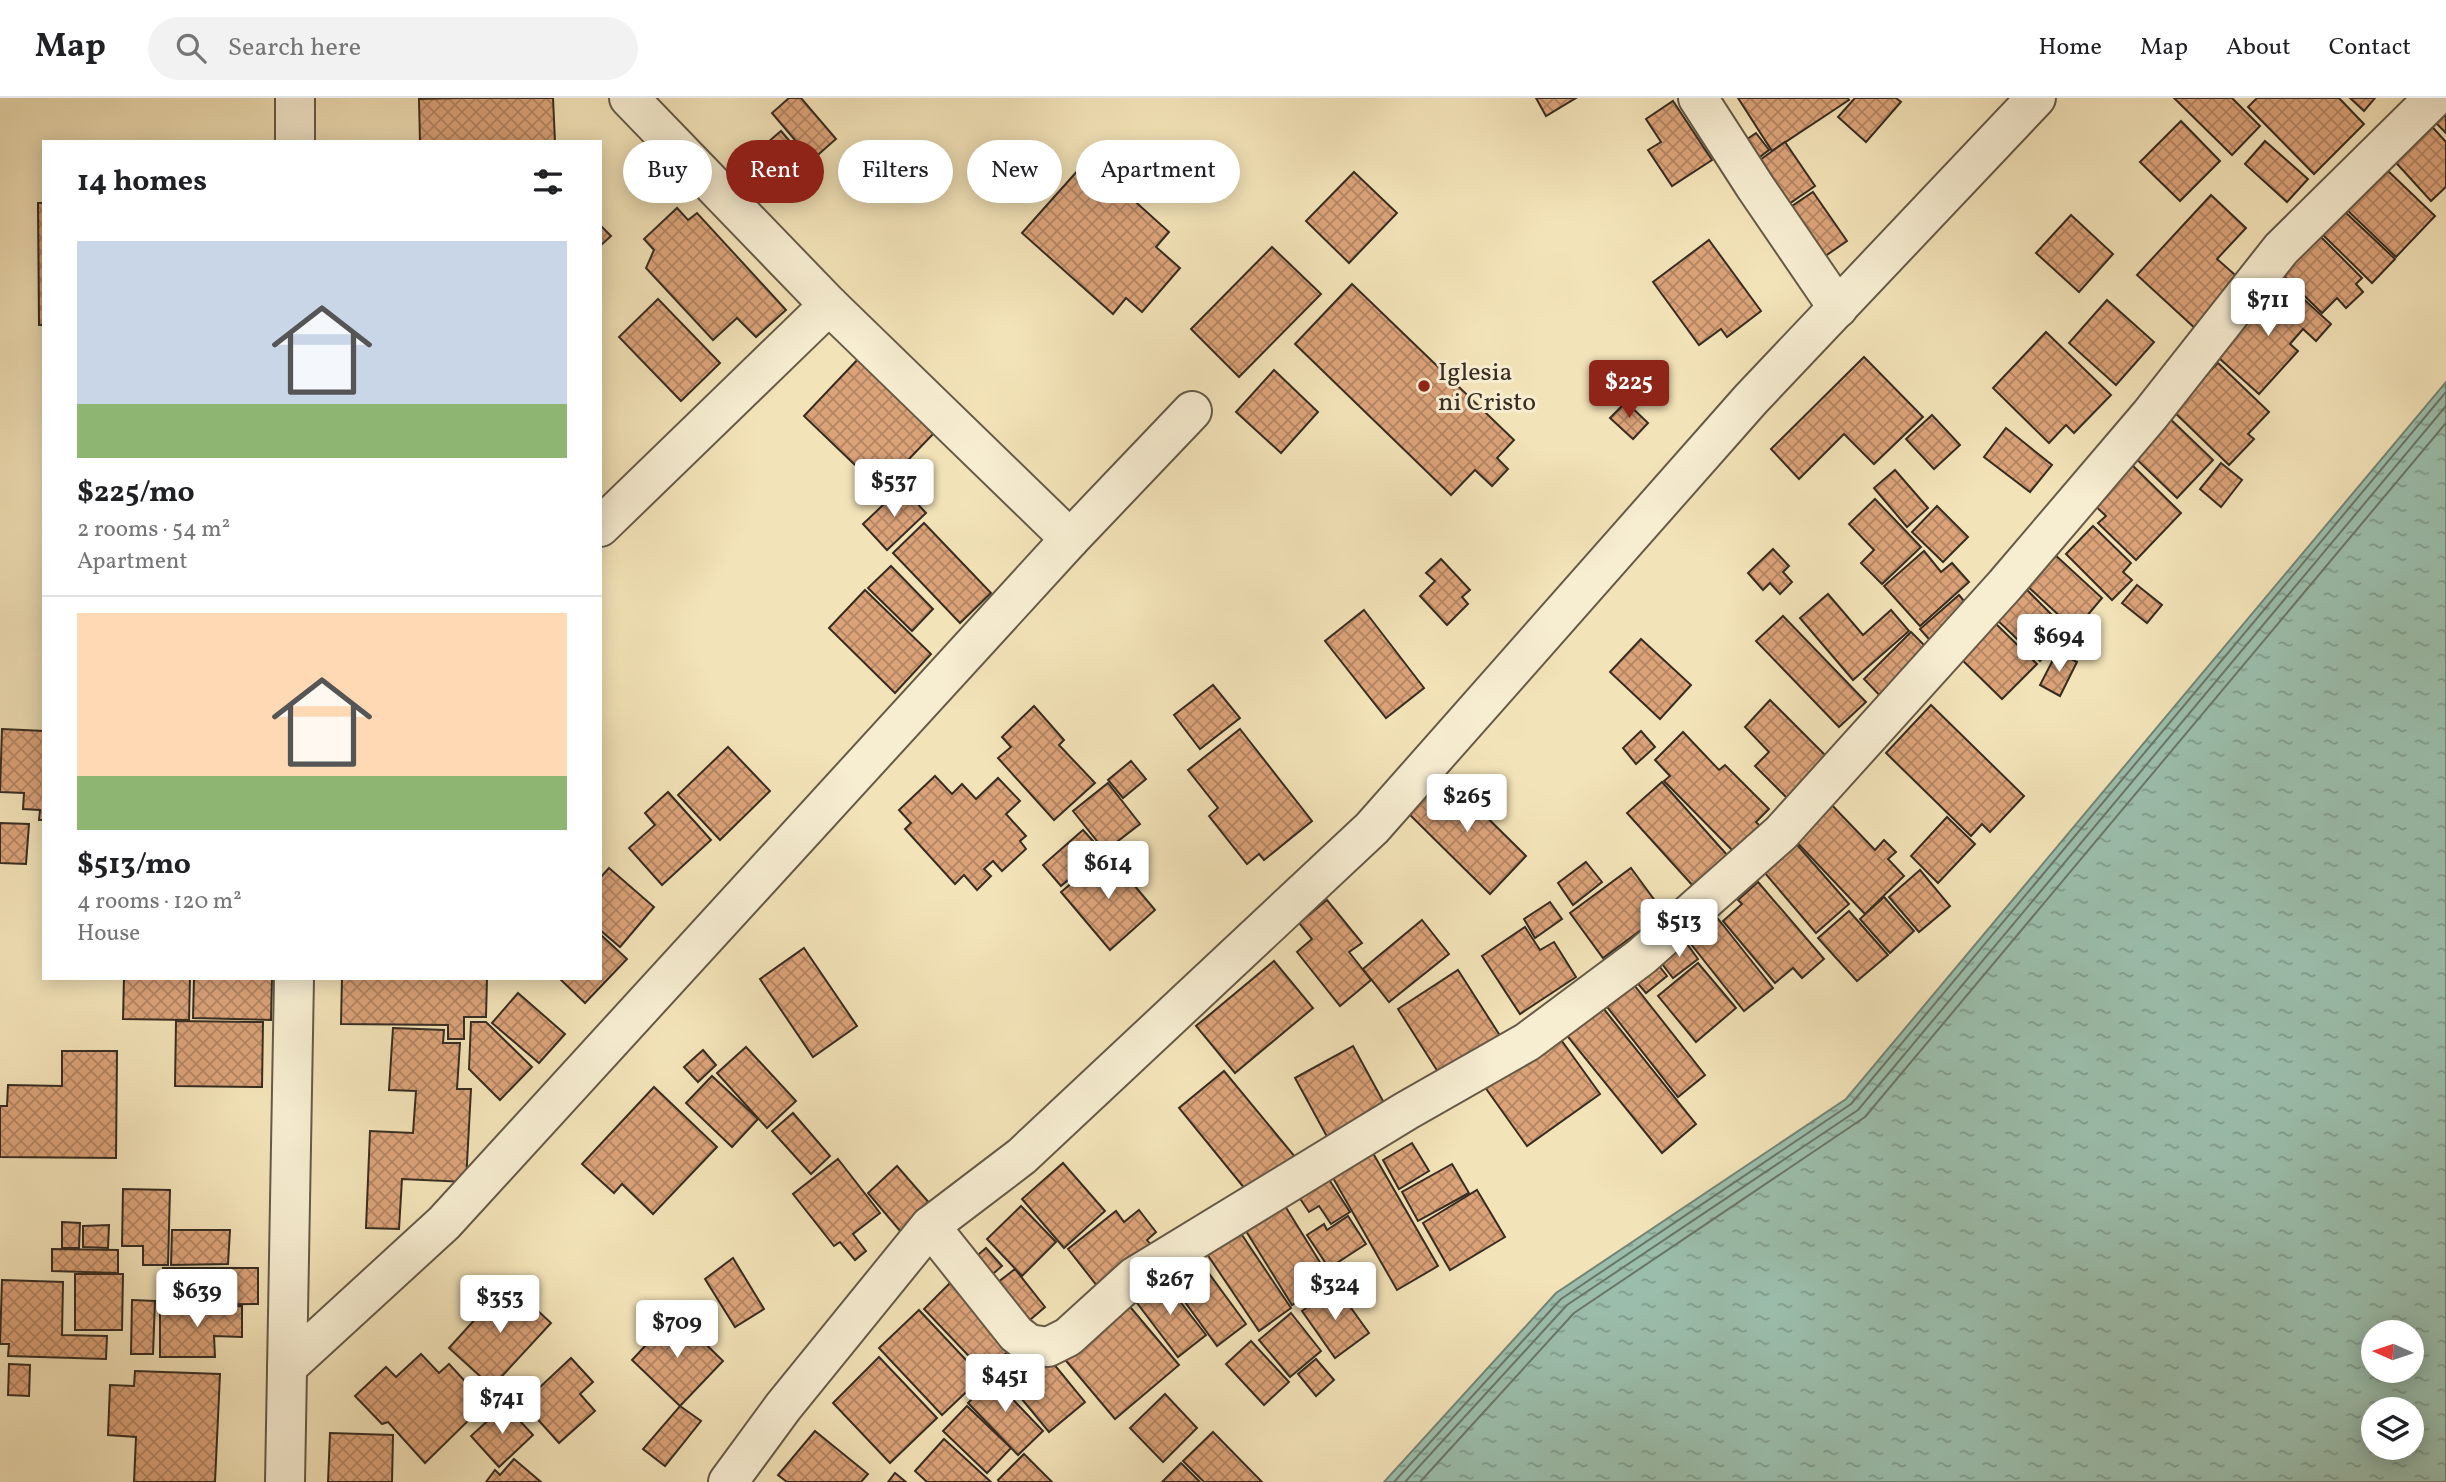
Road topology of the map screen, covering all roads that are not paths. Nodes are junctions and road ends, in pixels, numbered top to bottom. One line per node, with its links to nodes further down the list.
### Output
1 (295, 98): 6 (street)
2 (629, 98): 7 (street)
3 (1698, 98): 8 (street)
4 (2036, 98): 8 (street)
5 (2434, 98): 13 (street)
6 (295, 140)
7 (829, 305): 10 (street); 11 (street)
8 (1838, 308): 13 (street)
9 (1192, 411): 11 (street)
10 (602, 525)
11 (1070, 539): 14 (street)
12 (294, 980): 14 (street)
13 (929, 1226): 16 (street)
14 (287, 1367): 15 (street)
15 (285, 1482)
16 (727, 1482)

